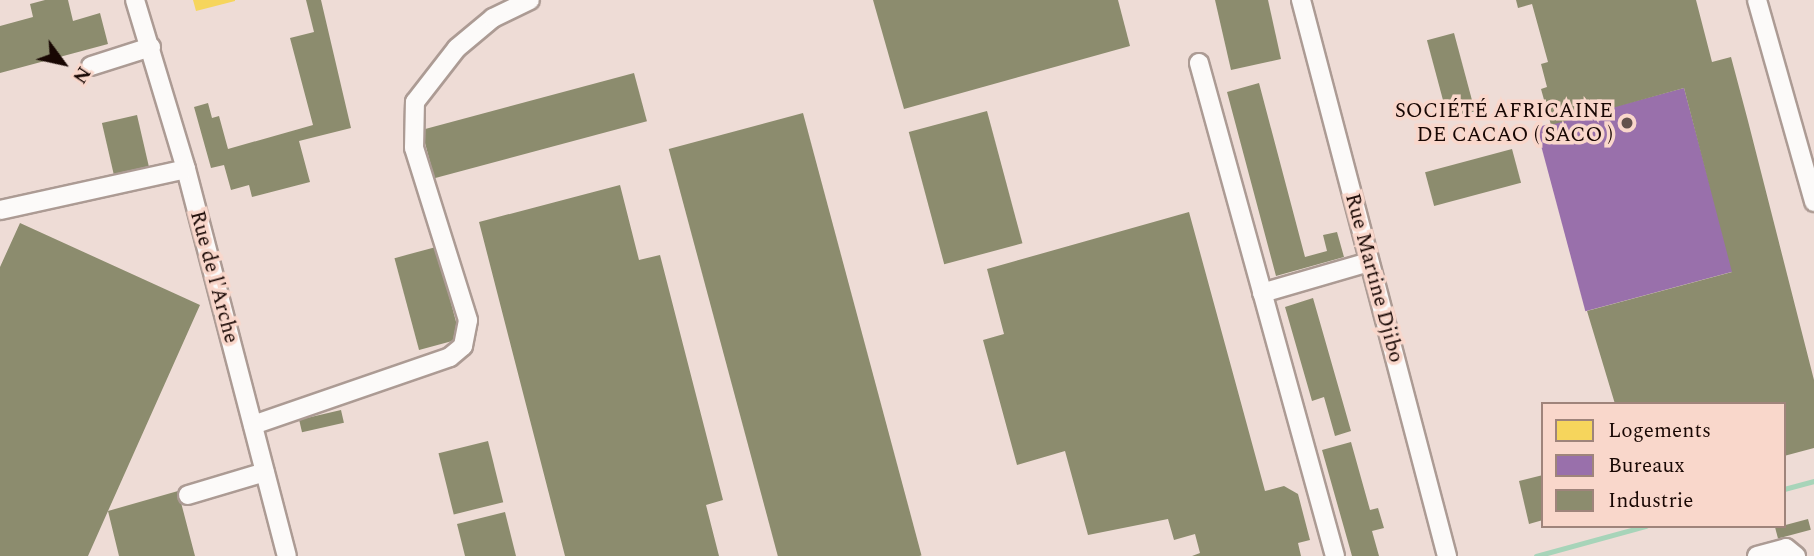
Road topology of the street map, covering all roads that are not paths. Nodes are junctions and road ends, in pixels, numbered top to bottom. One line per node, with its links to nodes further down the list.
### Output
1 (135, 0): 5 (street, Rue de l'Arche)
2 (530, 0): 13 (street)
3 (1301, 0): 11 (street, Rue Martine Djibo)
4 (1757, 0): 9 (street)
5 (151, 47): 7 (street); 8 (street, Rue de l'Arche)
6 (1199, 63): 12 (street)
7 (91, 66)
8 (186, 169): 10 (street); 13 (street, Rue de l'Arche)
9 (1814, 202)
10 (0, 210)
11 (1368, 262): 12 (street); 19 (street, Rue Martine Djibo)
12 (1262, 293): 18 (street)
13 (253, 425): 14 (street, Rue de l'Arche)
14 (265, 472): 15 (street); 17 (street, Rue de l'Arche)
15 (188, 495)
16 (1794, 554): 20 (street)
17 (287, 556)
18 (1335, 556)
19 (1447, 556)
20 (1758, 556)

